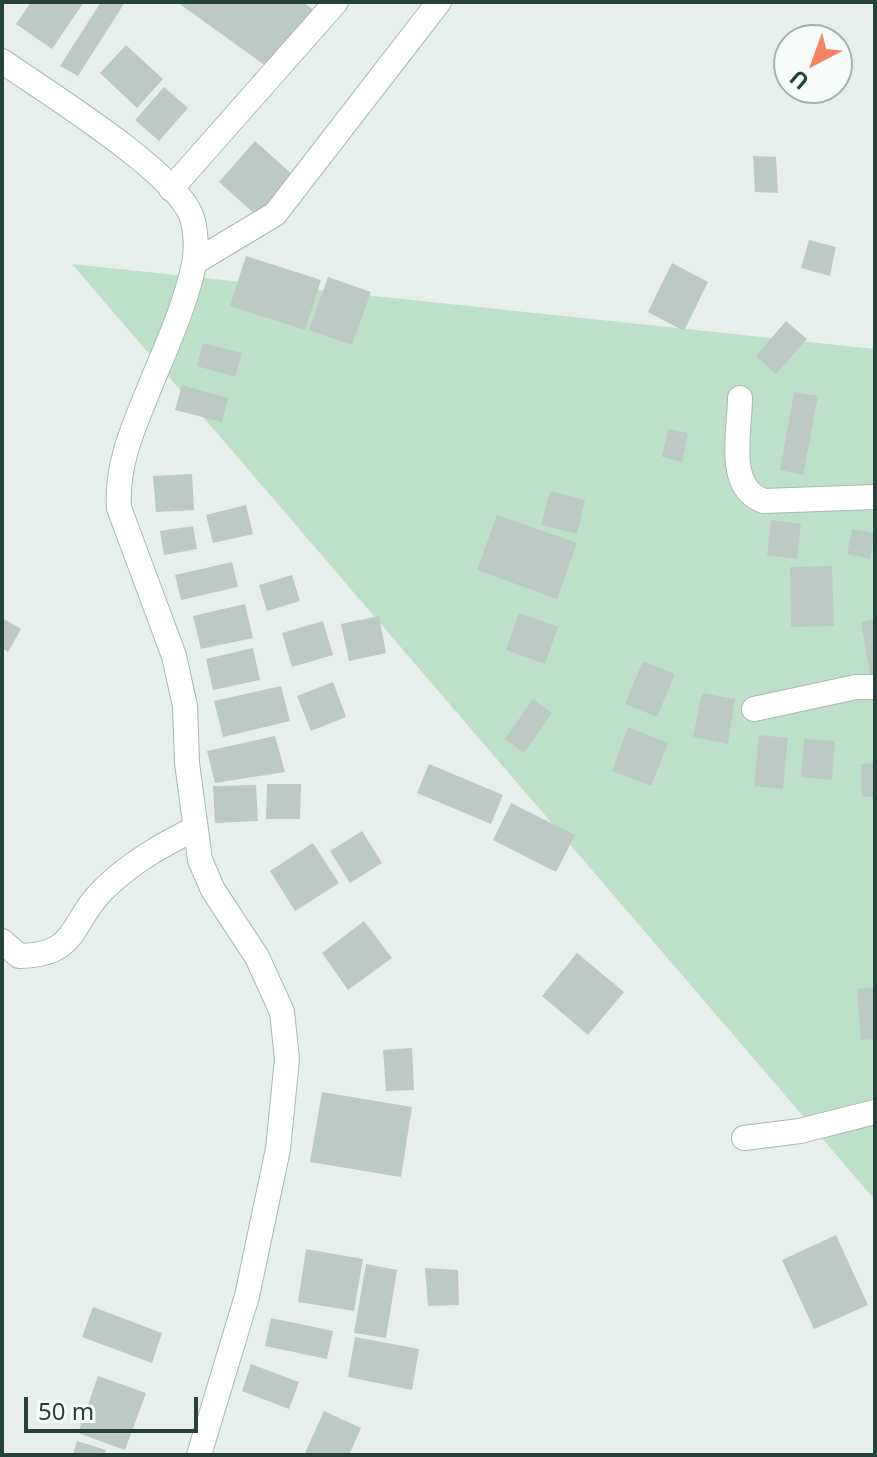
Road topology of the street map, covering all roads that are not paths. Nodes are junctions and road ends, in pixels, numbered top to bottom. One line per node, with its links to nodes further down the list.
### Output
1 (336, 2): 4 (main road)
2 (439, 2): 5 (main road)
3 (2, 61): 4 (main road)
4 (171, 189): 5 (main road)
5 (195, 262): 10 (main road)
6 (740, 398): 7 (main road)
7 (875, 497)
8 (875, 687): 9 (main road)
9 (754, 709)
10 (194, 829): 11 (main road); 14 (main road)
11 (2, 941)
12 (875, 1112): 13 (main road)
13 (744, 1138)
14 (199, 1455)

